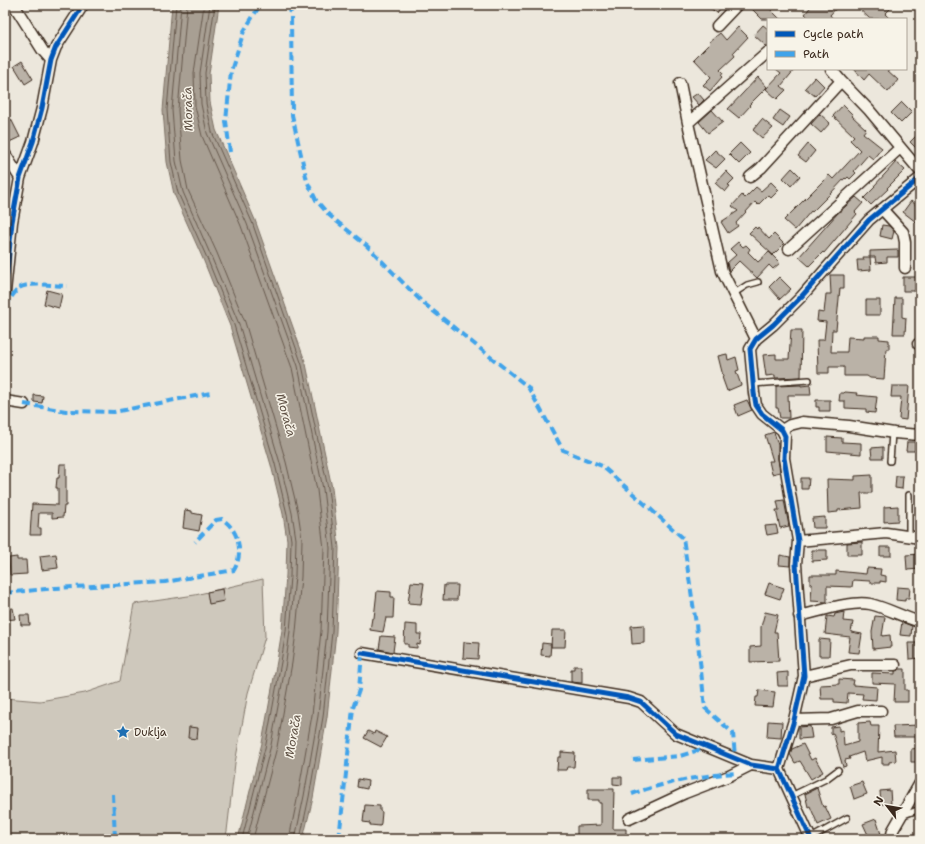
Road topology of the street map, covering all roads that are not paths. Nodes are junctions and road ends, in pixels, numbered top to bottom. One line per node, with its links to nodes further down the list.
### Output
1 (14, 5): 6 (street)
2 (82, 5): 6 (street)
3 (737, 5): 4 (street)
4 (717, 26)
5 (767, 53): 10 (street)
6 (51, 60): 15 (street)
7 (833, 70): 8 (street)
8 (841, 81): 11 (street); 14 (street)
9 (680, 83): 10 (street)
10 (688, 123): 24 (street)
11 (900, 148): 13 (street); 20 (street)
12 (5, 154): 15 (street)
13 (920, 171)
14 (750, 177)
15 (20, 178): 19 (street)
16 (920, 178): 17 (street)
17 (882, 208): 21 (street); 25 (street)
18 (5, 212): 19 (street)
19 (12, 222): 23 (street)
20 (789, 249)
21 (905, 268)
22 (758, 282): 24 (lane)
23 (5, 292)
24 (733, 294): 25 (street)
25 (756, 339): 27 (street)
26 (810, 380): 27 (lane)
27 (753, 384): 30 (street)
28 (5, 401): 29 (street)
29 (24, 404)
30 (782, 430): 31 (street); 37 (street)
31 (892, 433): 32 (street); 33 (lane)
32 (920, 435)
33 (890, 461)
34 (909, 495): 35 (lane)
35 (909, 536): 36 (street); 37 (street)
36 (920, 538)
37 (798, 541): 38 (street)
38 (799, 616): 39 (street); 42 (street)
39 (920, 622)
40 (362, 653): 45 (street)
41 (895, 666): 42 (street)
42 (804, 676): 44 (street)
43 (880, 711): 44 (street)
44 (794, 720): 46 (street)
45 (751, 765): 46 (street); 53 (street)
46 (779, 769): 49 (street)
47 (838, 770): 49 (lane)
48 (920, 782): 51 (street)
49 (791, 796): 54 (street)
50 (920, 809): 51 (lane)
51 (901, 816): 55 (street)
52 (847, 818): 54 (lane)
53 (629, 819)
54 (811, 839)
55 (890, 839)

